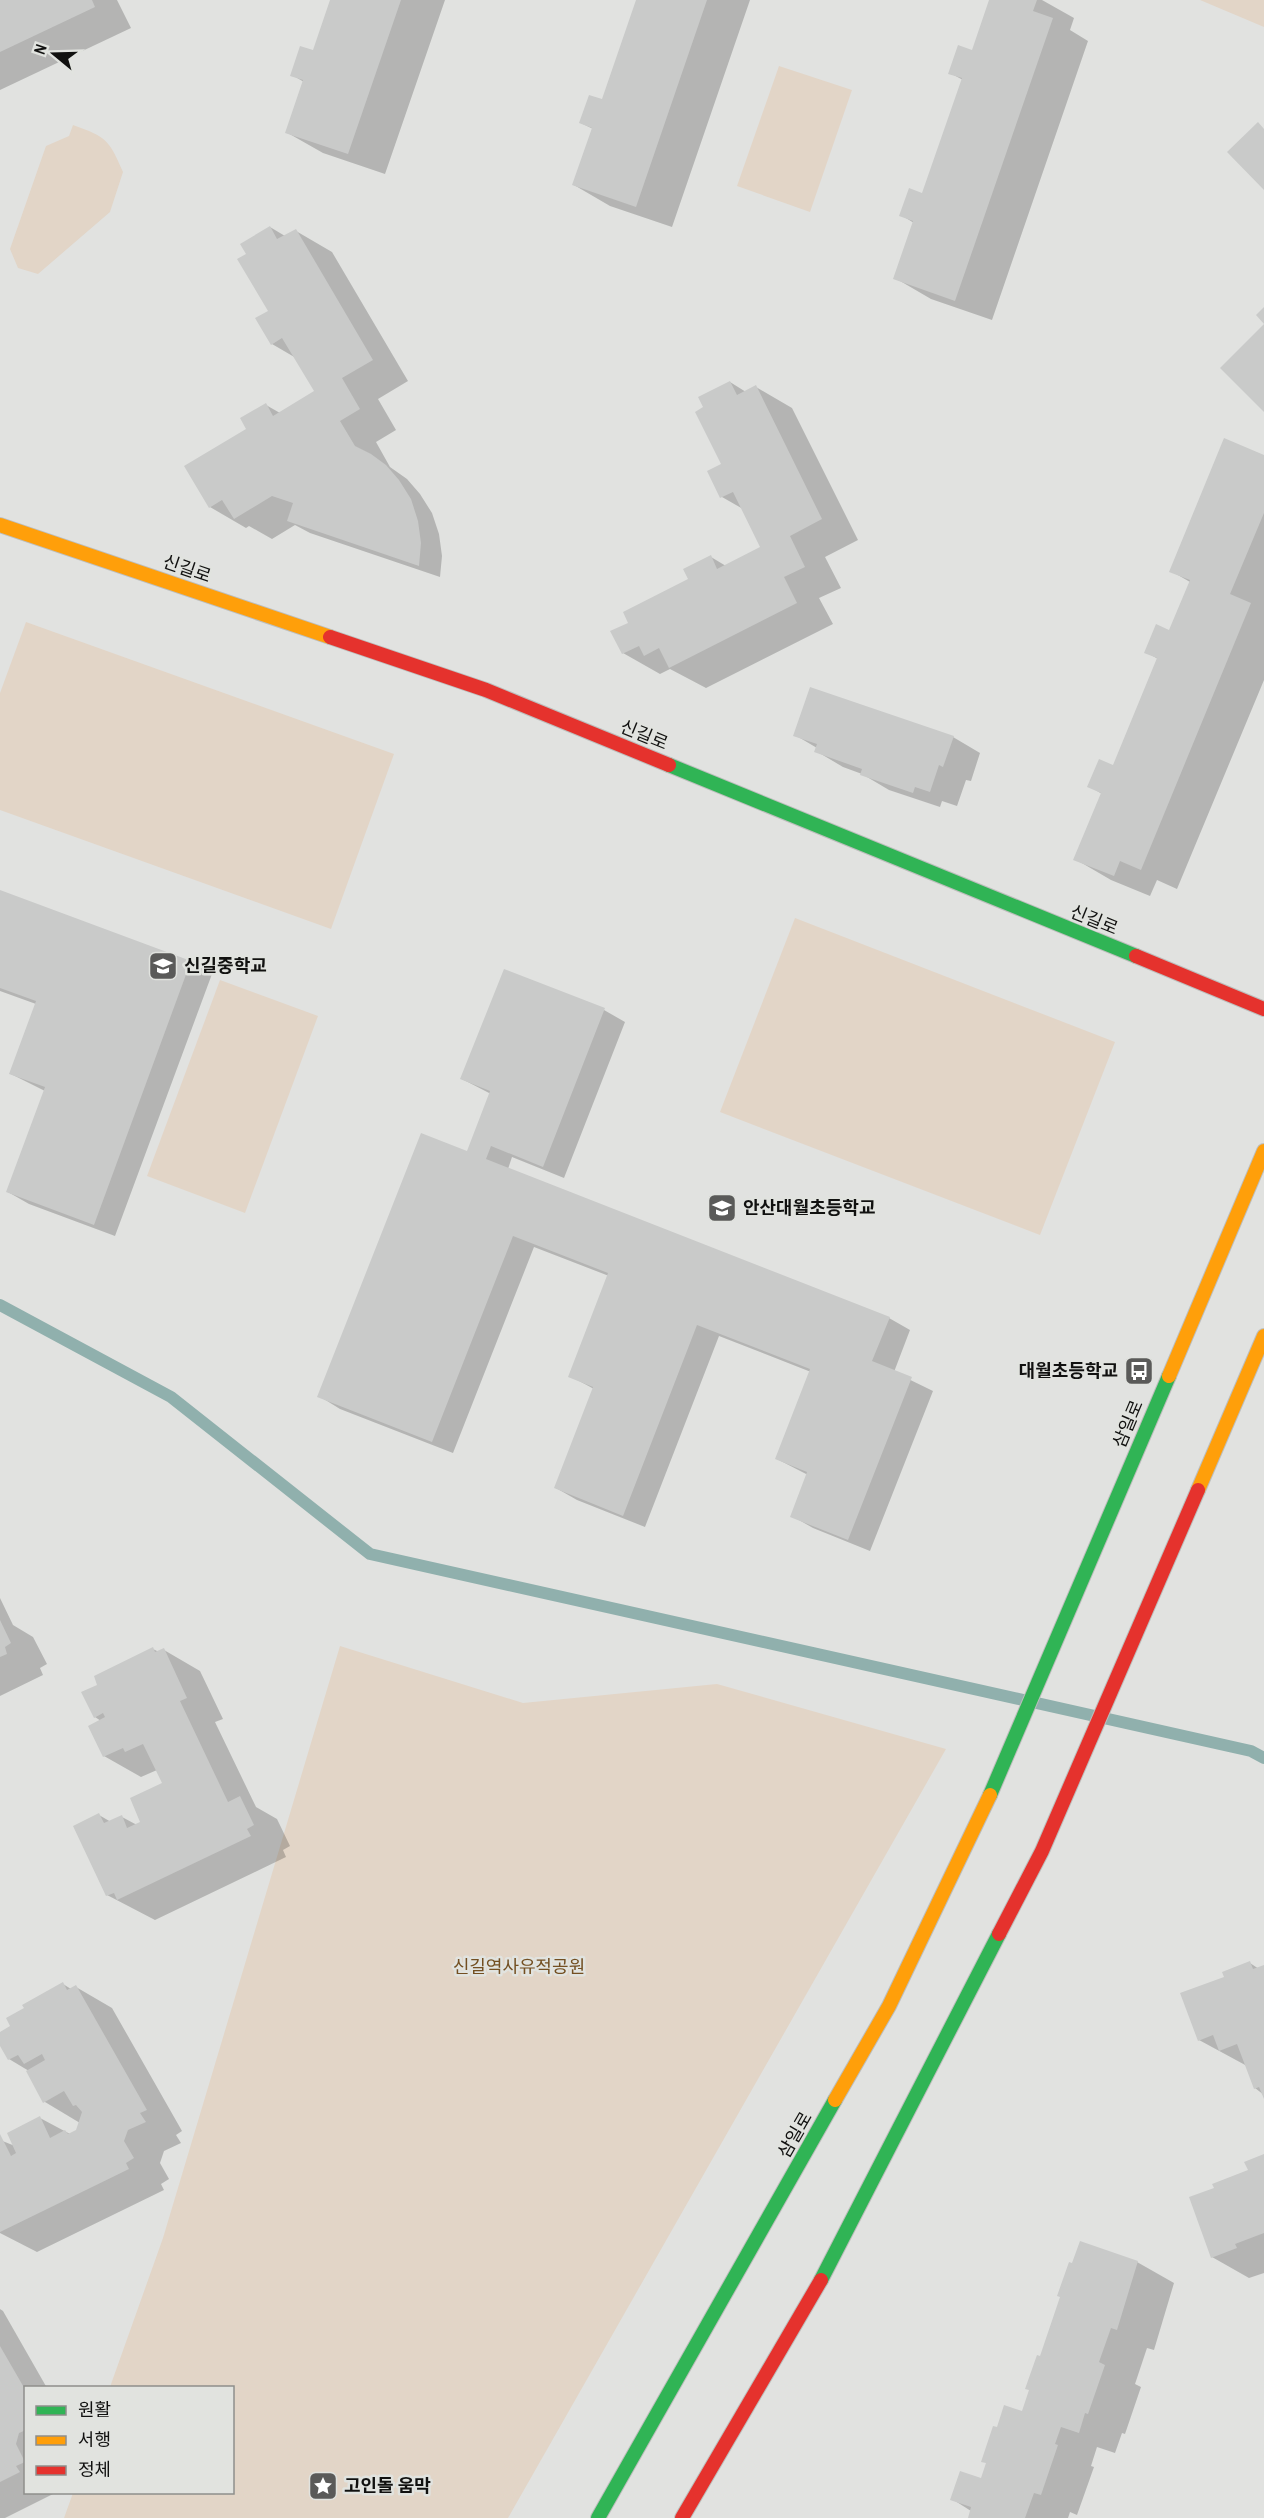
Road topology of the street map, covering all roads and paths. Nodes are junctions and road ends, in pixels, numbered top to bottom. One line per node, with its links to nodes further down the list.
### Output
1 (0, 525): 2 (street, 신길로)
2 (1264, 1009)
3 (1264, 1151): 5 (street, 삼일로)
4 (1264, 1336): 6 (street)
5 (598, 2518)
6 (682, 2518)

